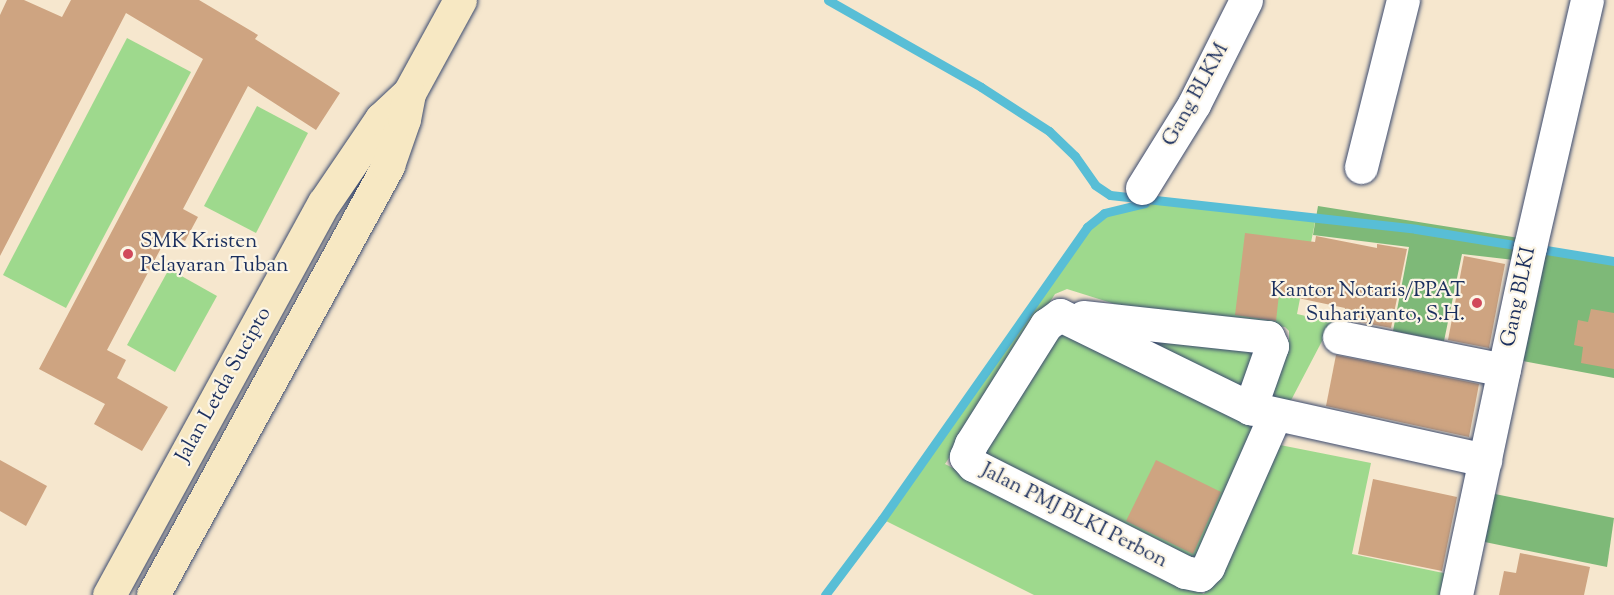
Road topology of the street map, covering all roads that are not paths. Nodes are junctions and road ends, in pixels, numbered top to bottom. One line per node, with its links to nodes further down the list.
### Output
1 (460, 0): 5 (main road, Jalan Letda Sucipto)
2 (1246, 0): 7 (street, Gang BLKM)
3 (1403, 0): 6 (street)
4 (1587, 0): 10 (street, Gang BLKI)
5 (409, 93): 13 (main road, Jalan Letda Sucipto); 14 (main road, Jalan Letda Sucipto)
6 (1361, 166)
7 (1142, 188)
8 (1065, 316): 11 (street); 11 (street); 11 (street, Jalan PMJ BLKI Perbon)
9 (1339, 337): 10 (street)
10 (1504, 370): 12 (street, Gang BLKI)
11 (1262, 411): 12 (street)
12 (1485, 460): 15 (street, Gang BLKI)
13 (109, 595)
14 (153, 595)
15 (1456, 595)

